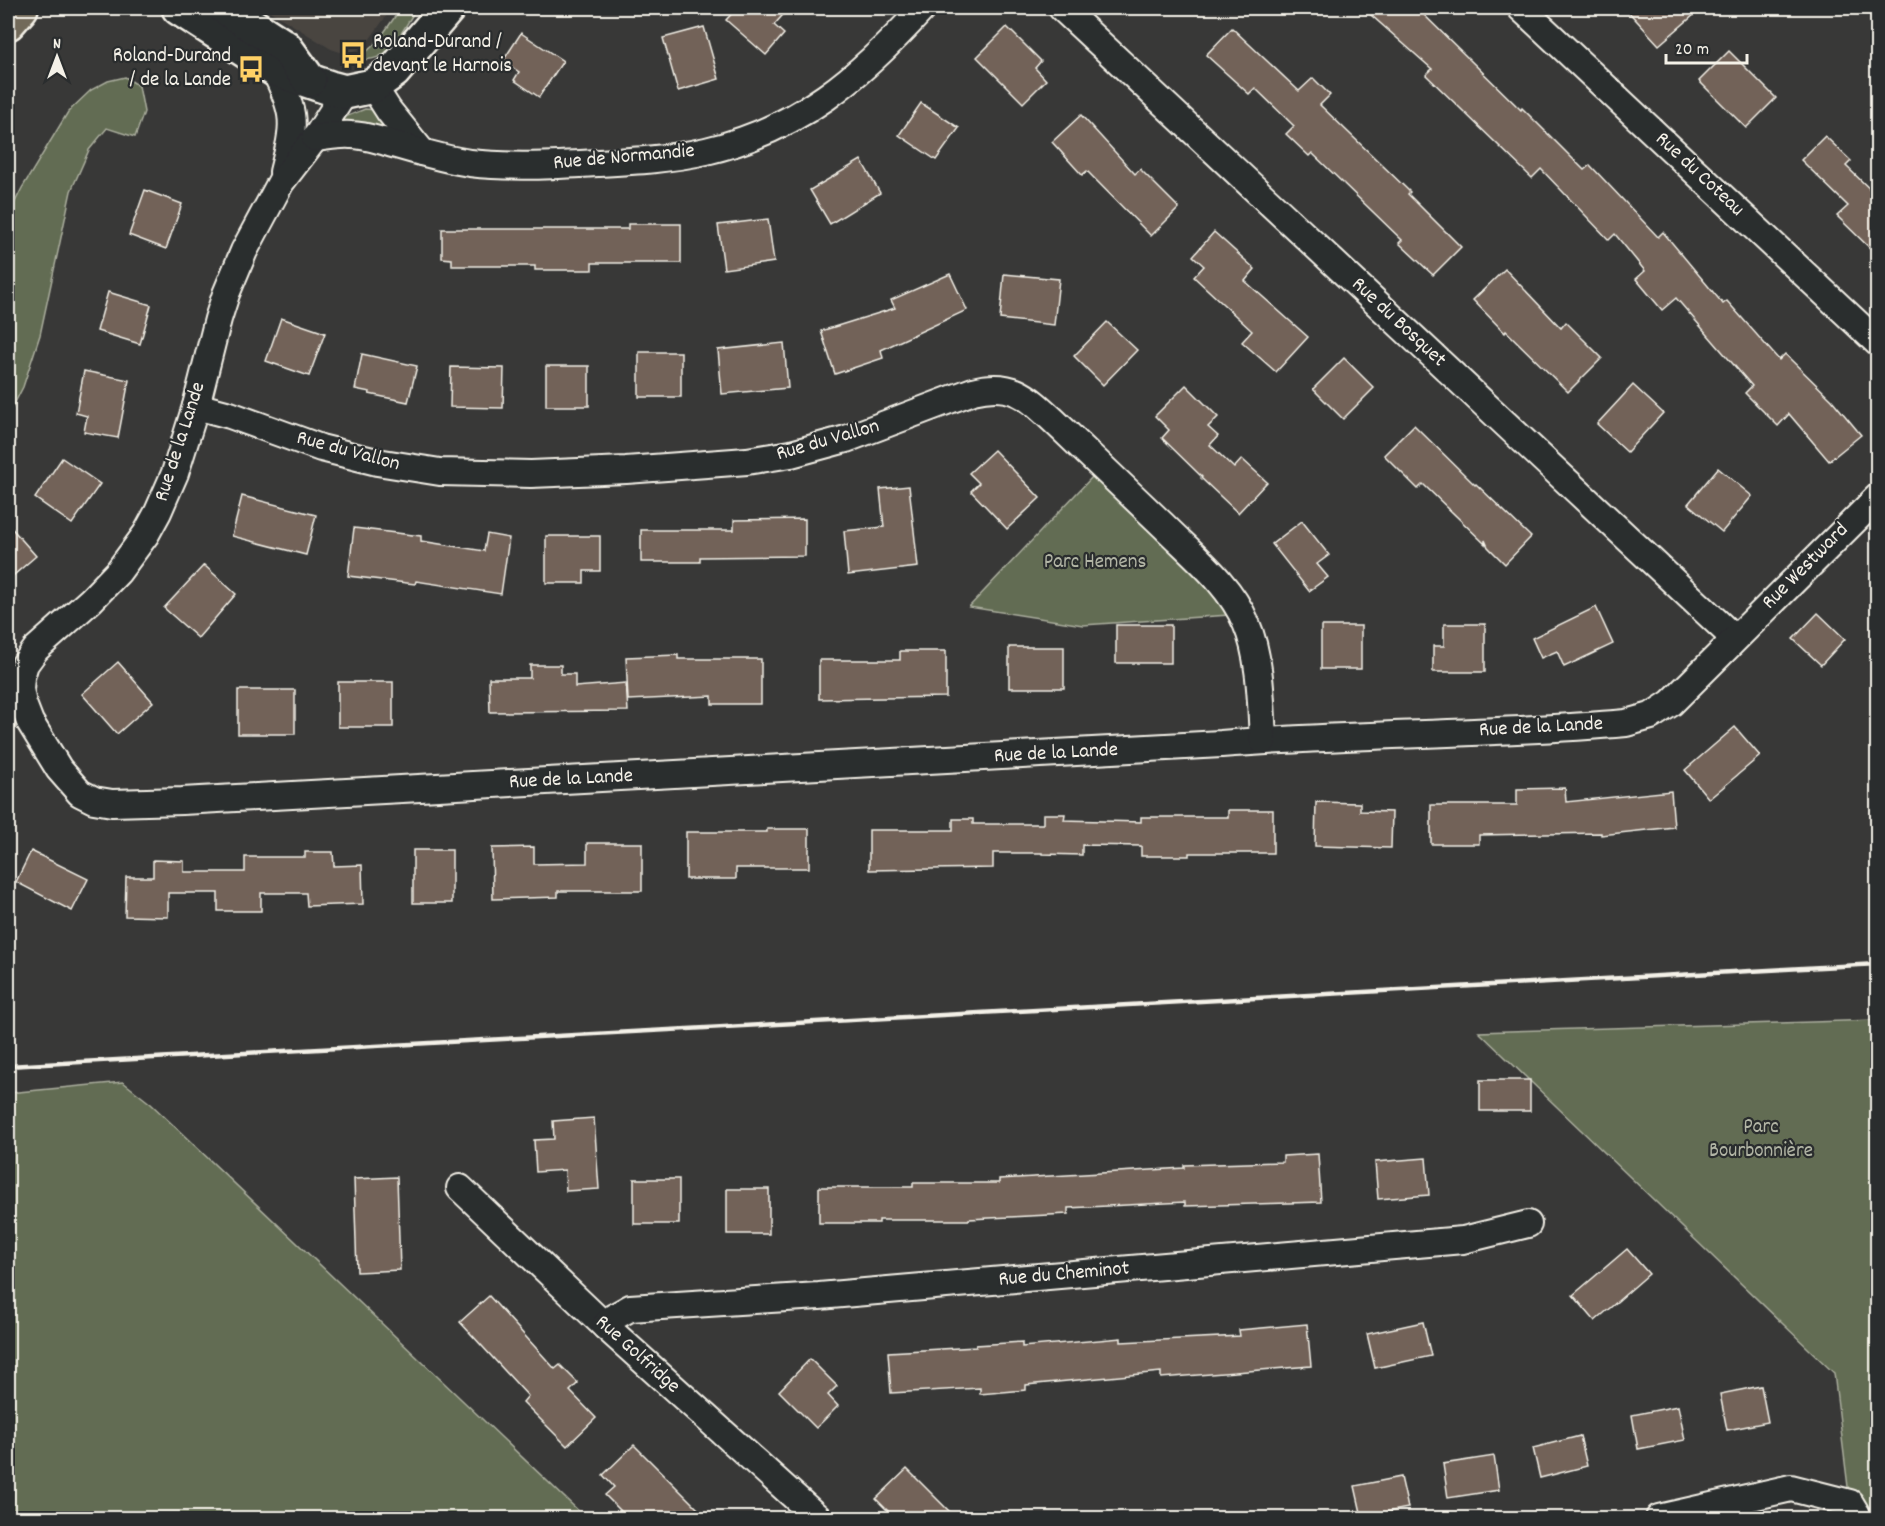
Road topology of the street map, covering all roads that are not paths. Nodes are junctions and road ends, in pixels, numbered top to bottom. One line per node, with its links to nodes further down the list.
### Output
1 (21, 8): 8 (highway)
2 (179, 8): 9 (street)
3 (225, 8): 10 (street)
4 (448, 8): 11 (street)
5 (923, 8): 13 (street, Rue de Normandie)
6 (1062, 8): 18 (street, Rue du Bosquet)
7 (1521, 8): 15 (street, Rue du Coteau)
8 (8, 23)
9 (274, 69): 10 (street); 14 (street, Rue de la Lande)
10 (309, 80): 11 (street)
11 (359, 89): 12 (street, Rue de la Lande); 13 (street)
12 (315, 138): 13 (street, Rue de Normandie); 14 (street, Rue de la Lande)
13 (422, 152)
14 (281, 182): 16 (street, Rue de la Lande)
15 (1878, 343)
16 (196, 406): 19 (street, Rue du Vallon); 19 (street, Rue de la Lande)
17 (1878, 497): 18 (street, Rue Westward)
18 (1734, 638): 19 (street, Rue de la Lande)
19 (1263, 741)
20 (460, 1188): 22 (street, Rue Golfridge)
21 (1528, 1224): 22 (street, Rue du Cheminot)
22 (605, 1326): 23 (street, Rue Golfridge)
23 (818, 1518)
24 (1659, 1518): 25 (street)
25 (1859, 1518)

